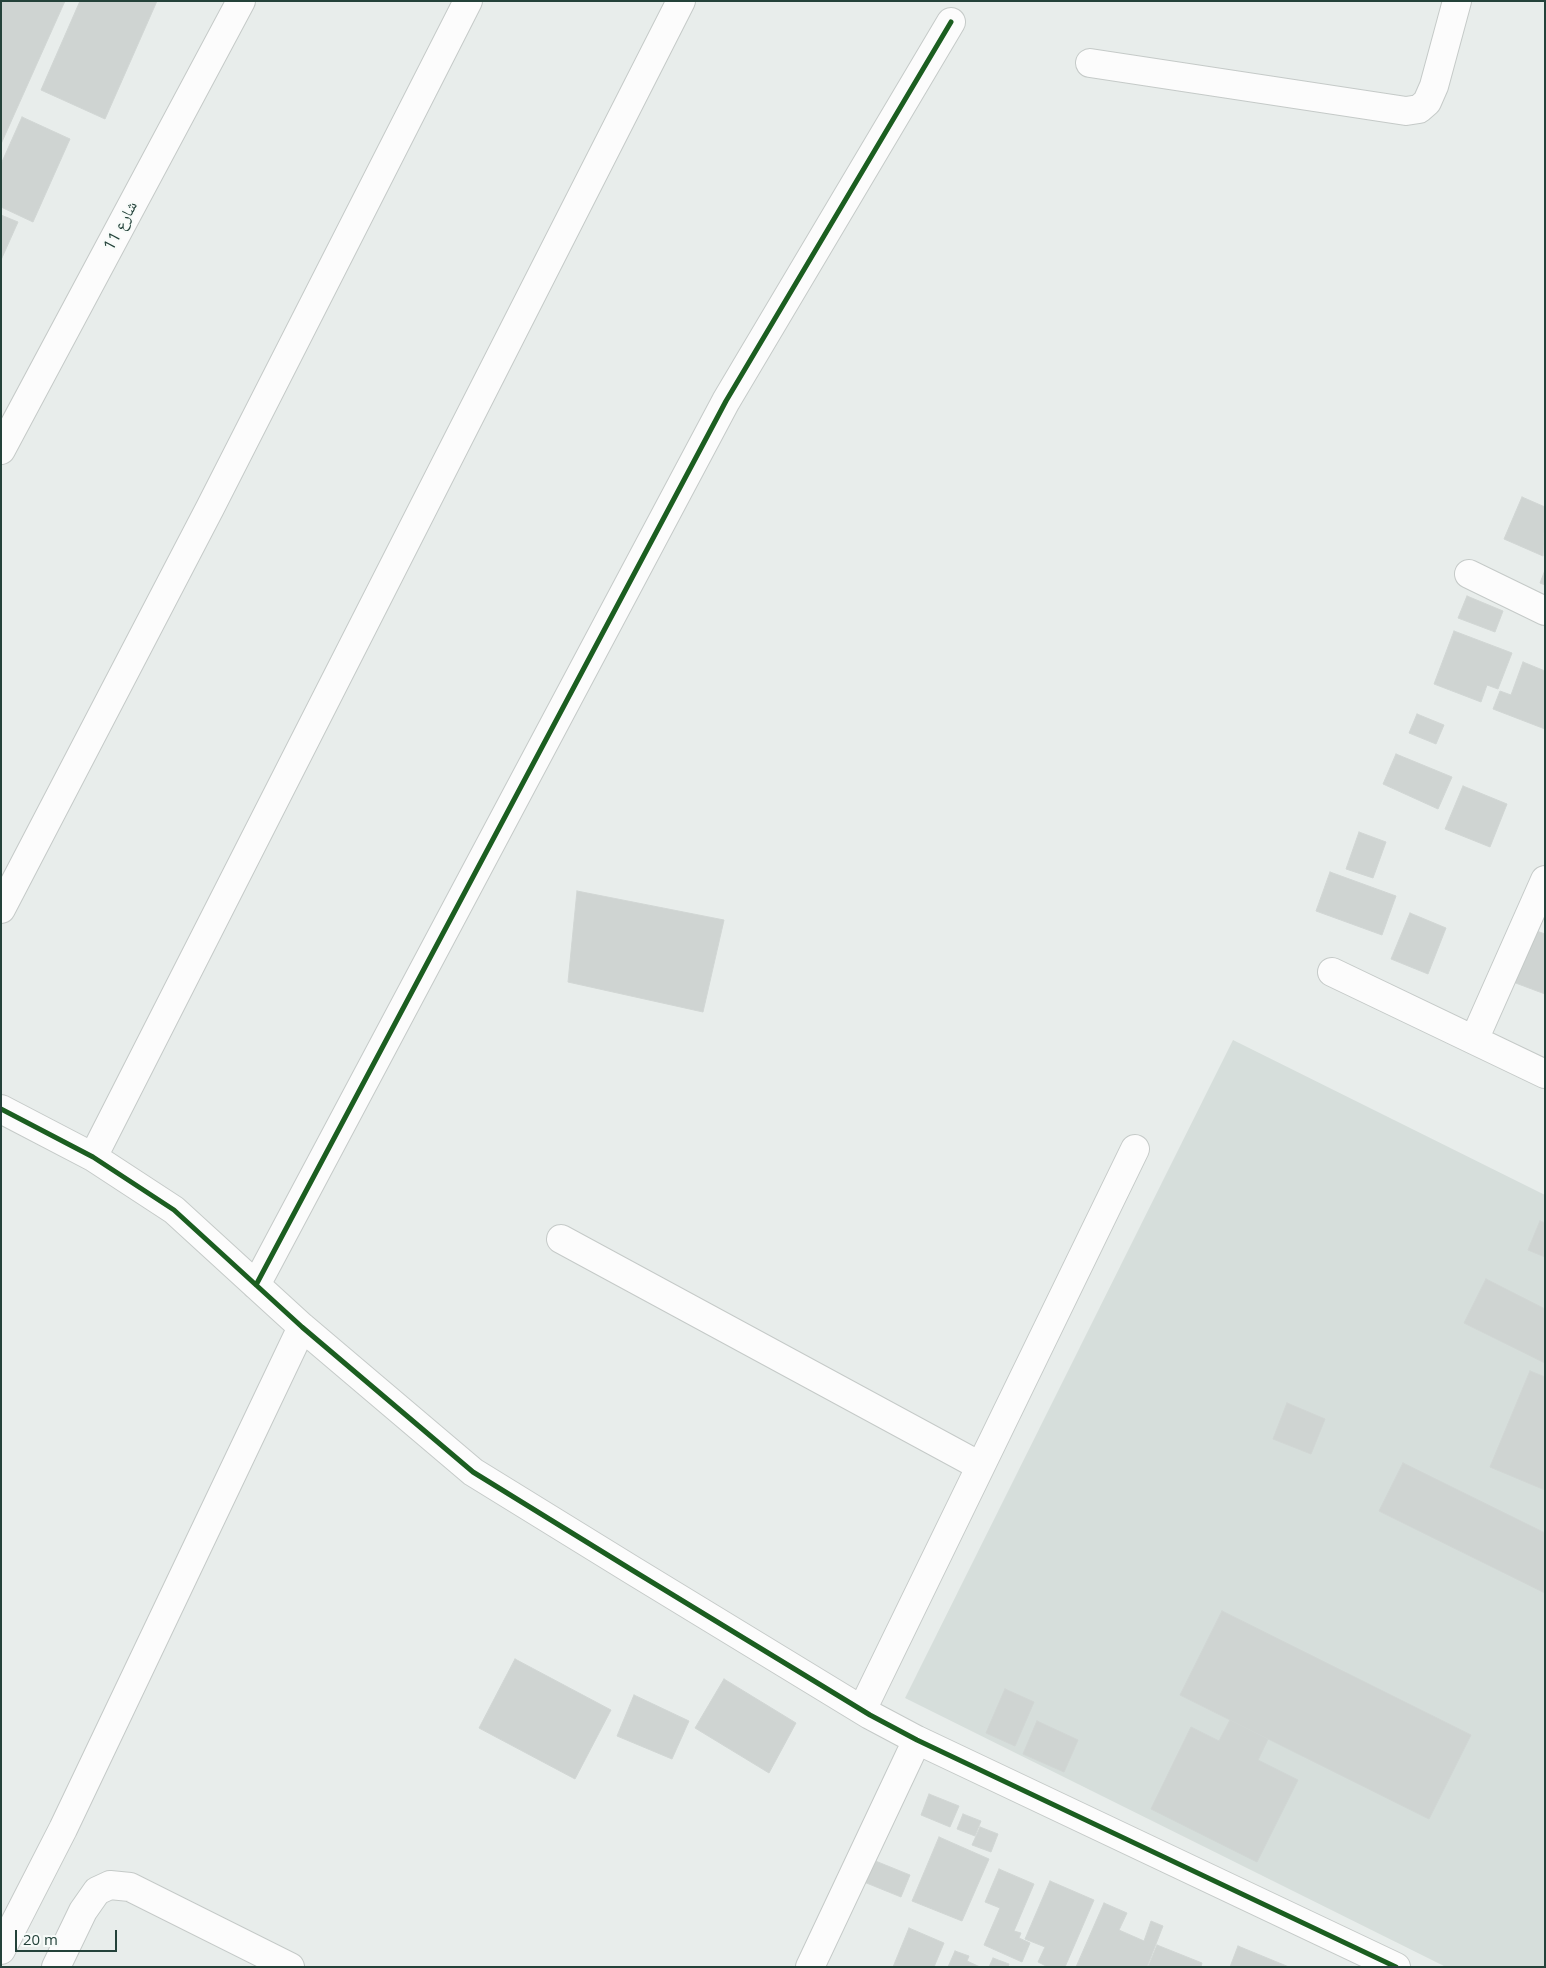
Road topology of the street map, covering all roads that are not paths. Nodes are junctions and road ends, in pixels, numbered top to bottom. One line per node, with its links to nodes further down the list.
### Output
1 (241, 1): 7 (street, شارع 11)
2 (468, 1): 11 (street)
3 (681, 1): 17 (street)
4 (1457, 1): 6 (street)
5 (951, 22): 19 (street)
6 (1090, 63)
7 (1, 450)
8 (1469, 574): 9 (street)
9 (1545, 611)
10 (1545, 880): 13 (street)
11 (1, 909)
12 (1332, 972): 13 (street)
13 (1474, 1040): 14 (street)
14 (1545, 1074)
15 (1, 1109): 17 (street)
16 (1135, 1149): 21 (street)
17 (93, 1157): 19 (street)
18 (561, 1239): 21 (street)
19 (256, 1284): 20 (street)
20 (302, 1327): 22 (street); 24 (street)
21 (980, 1466): 22 (street)
22 (862, 1710): 23 (street)
23 (917, 1740): 27 (street); 28 (street)
24 (1, 1950)
25 (56, 1967): 26 (street)
26 (290, 1967)
27 (810, 1967)
28 (1396, 1967)

